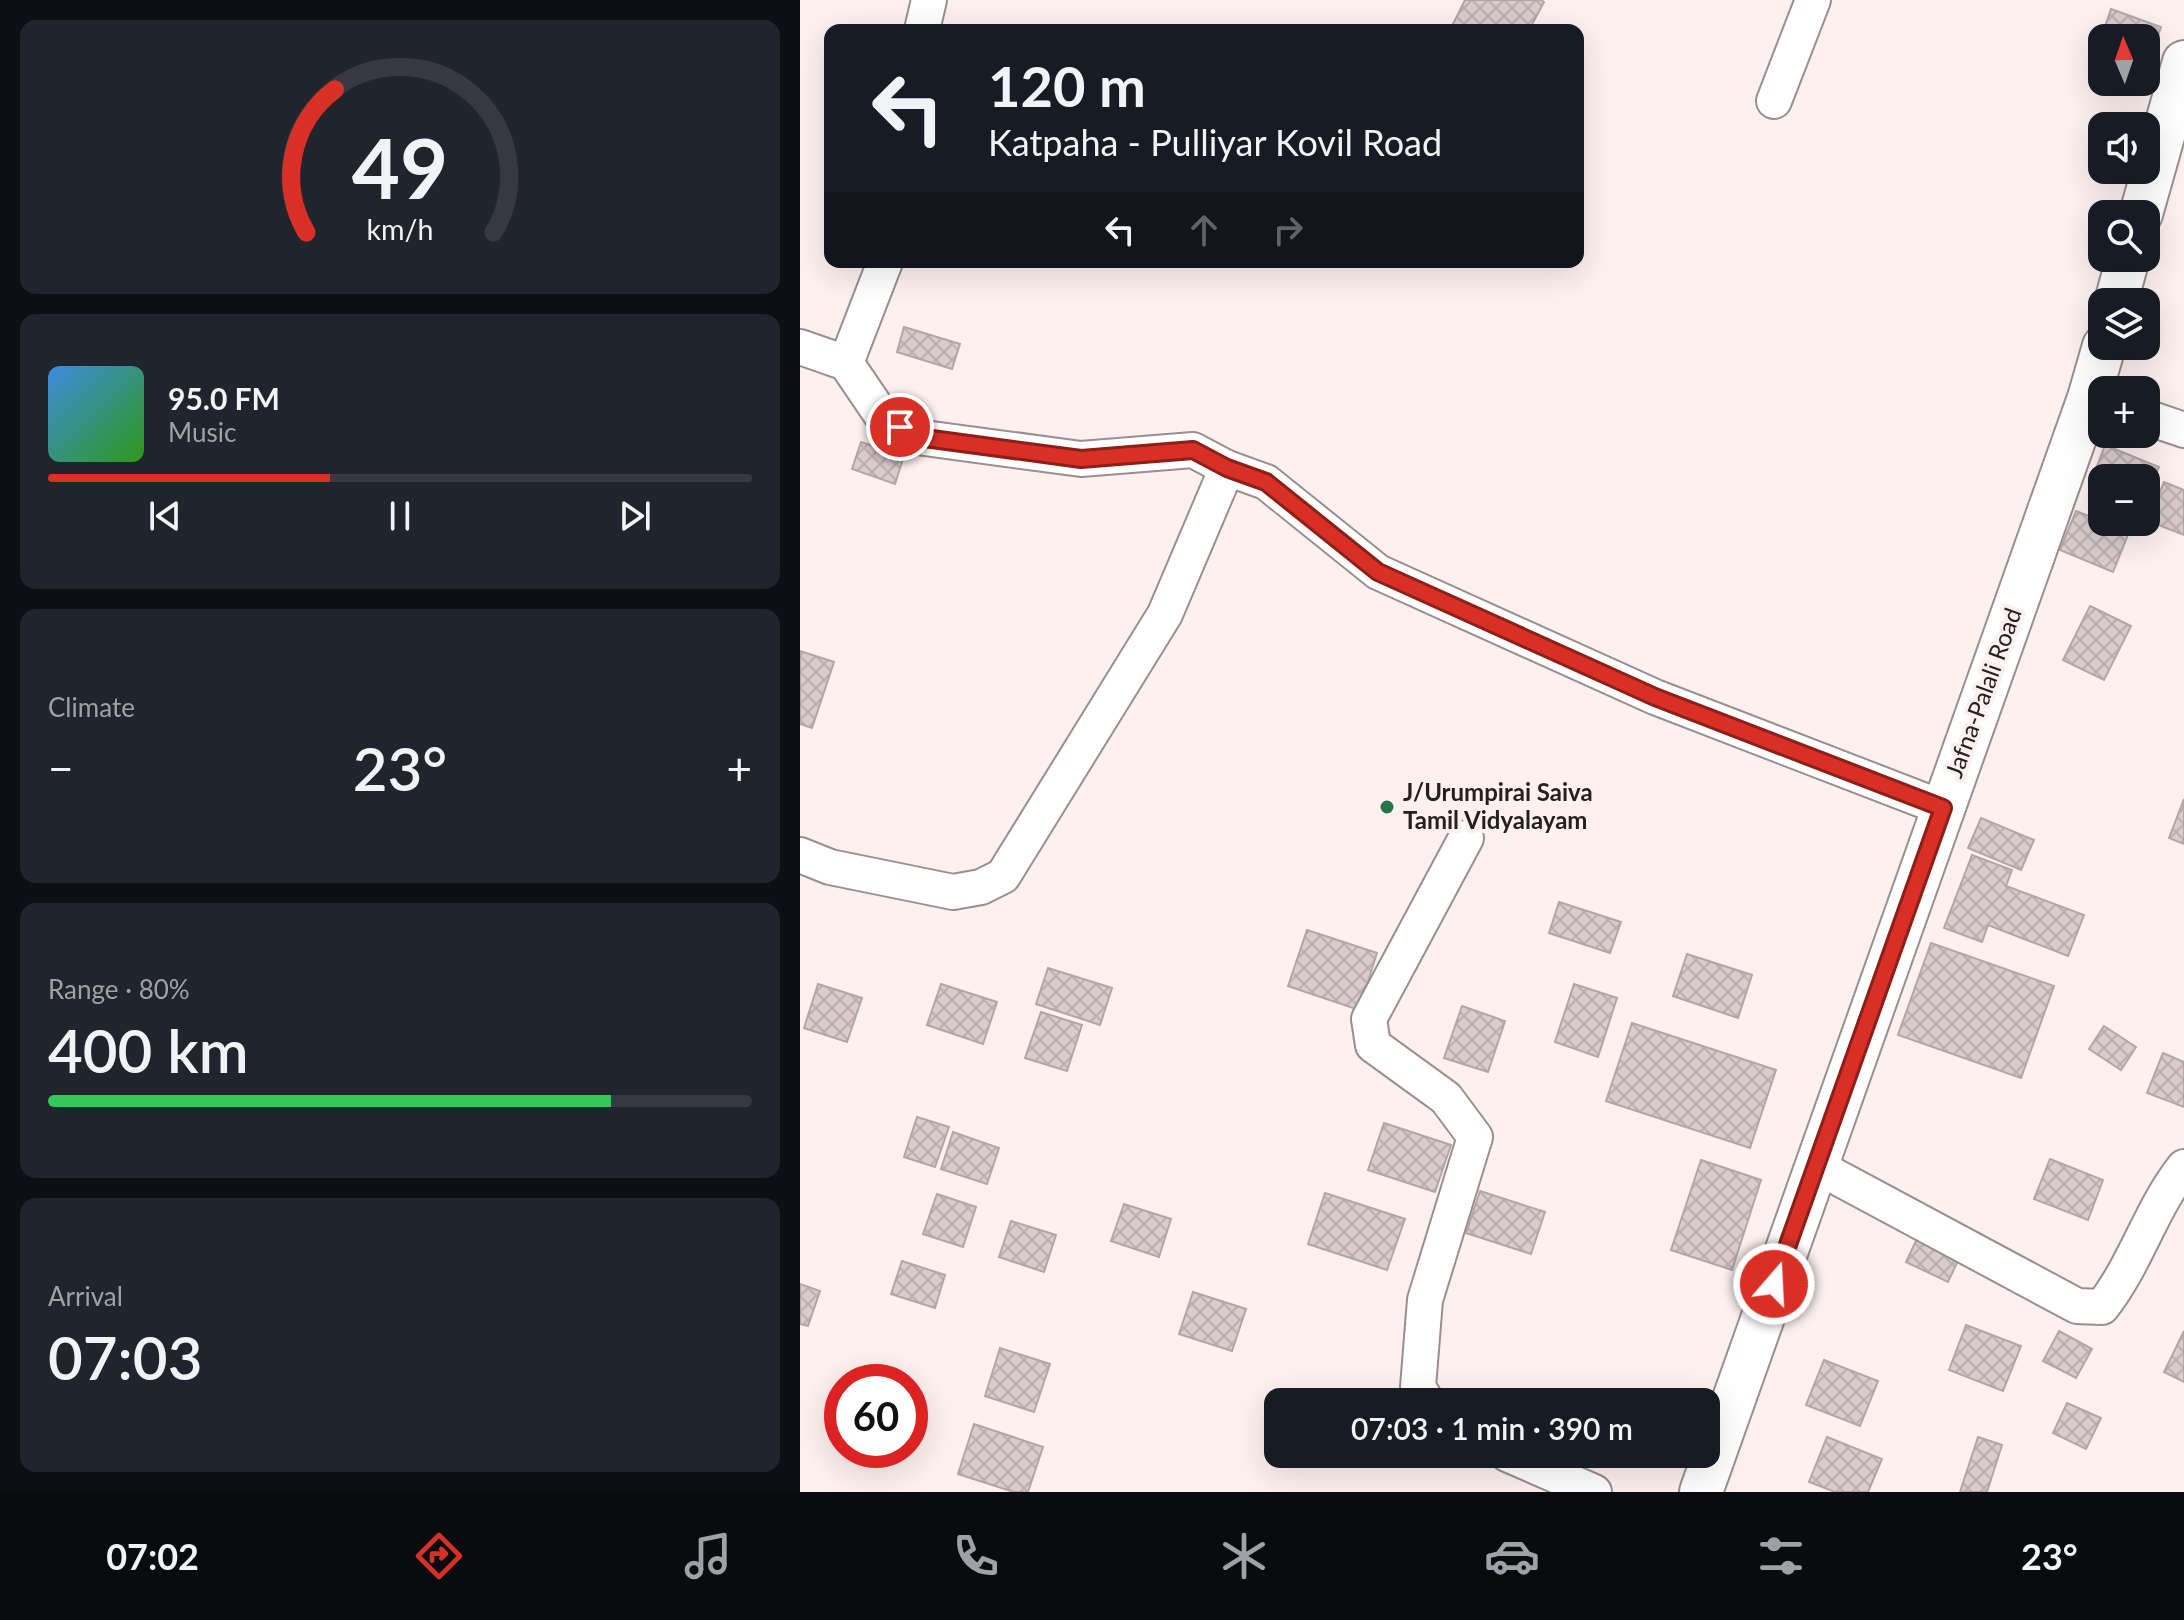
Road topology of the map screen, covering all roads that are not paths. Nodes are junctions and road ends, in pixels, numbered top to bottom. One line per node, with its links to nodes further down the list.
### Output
1 (929, 0): 3 (street)
2 (1813, 0): 5 (street)
3 (923, 24)
4 (2184, 62): 6 (main road)
5 (1774, 101)
6 (2145, 200)
7 (883, 268): 9 (street)
8 (800, 347): 9 (street)
9 (846, 363): 13 (street)
10 (2088, 421): 14 (main road, Jafna-Palali Road)
11 (2160, 422): 12 (street)
12 (2184, 430)
13 (1227, 468): 14 (street); 16 (street)
14 (1943, 808): 17 (main road, Jafna-Palali Road)
15 (1466, 838): 19 (street)
16 (800, 855)
17 (1816, 1166): 18 (street); 22 (main road, Jafna-Palali Road)
18 (2184, 1167)
19 (1419, 1388)
20 (1539, 1468): 21 (street)
21 (1594, 1492)
22 (1701, 1492)

